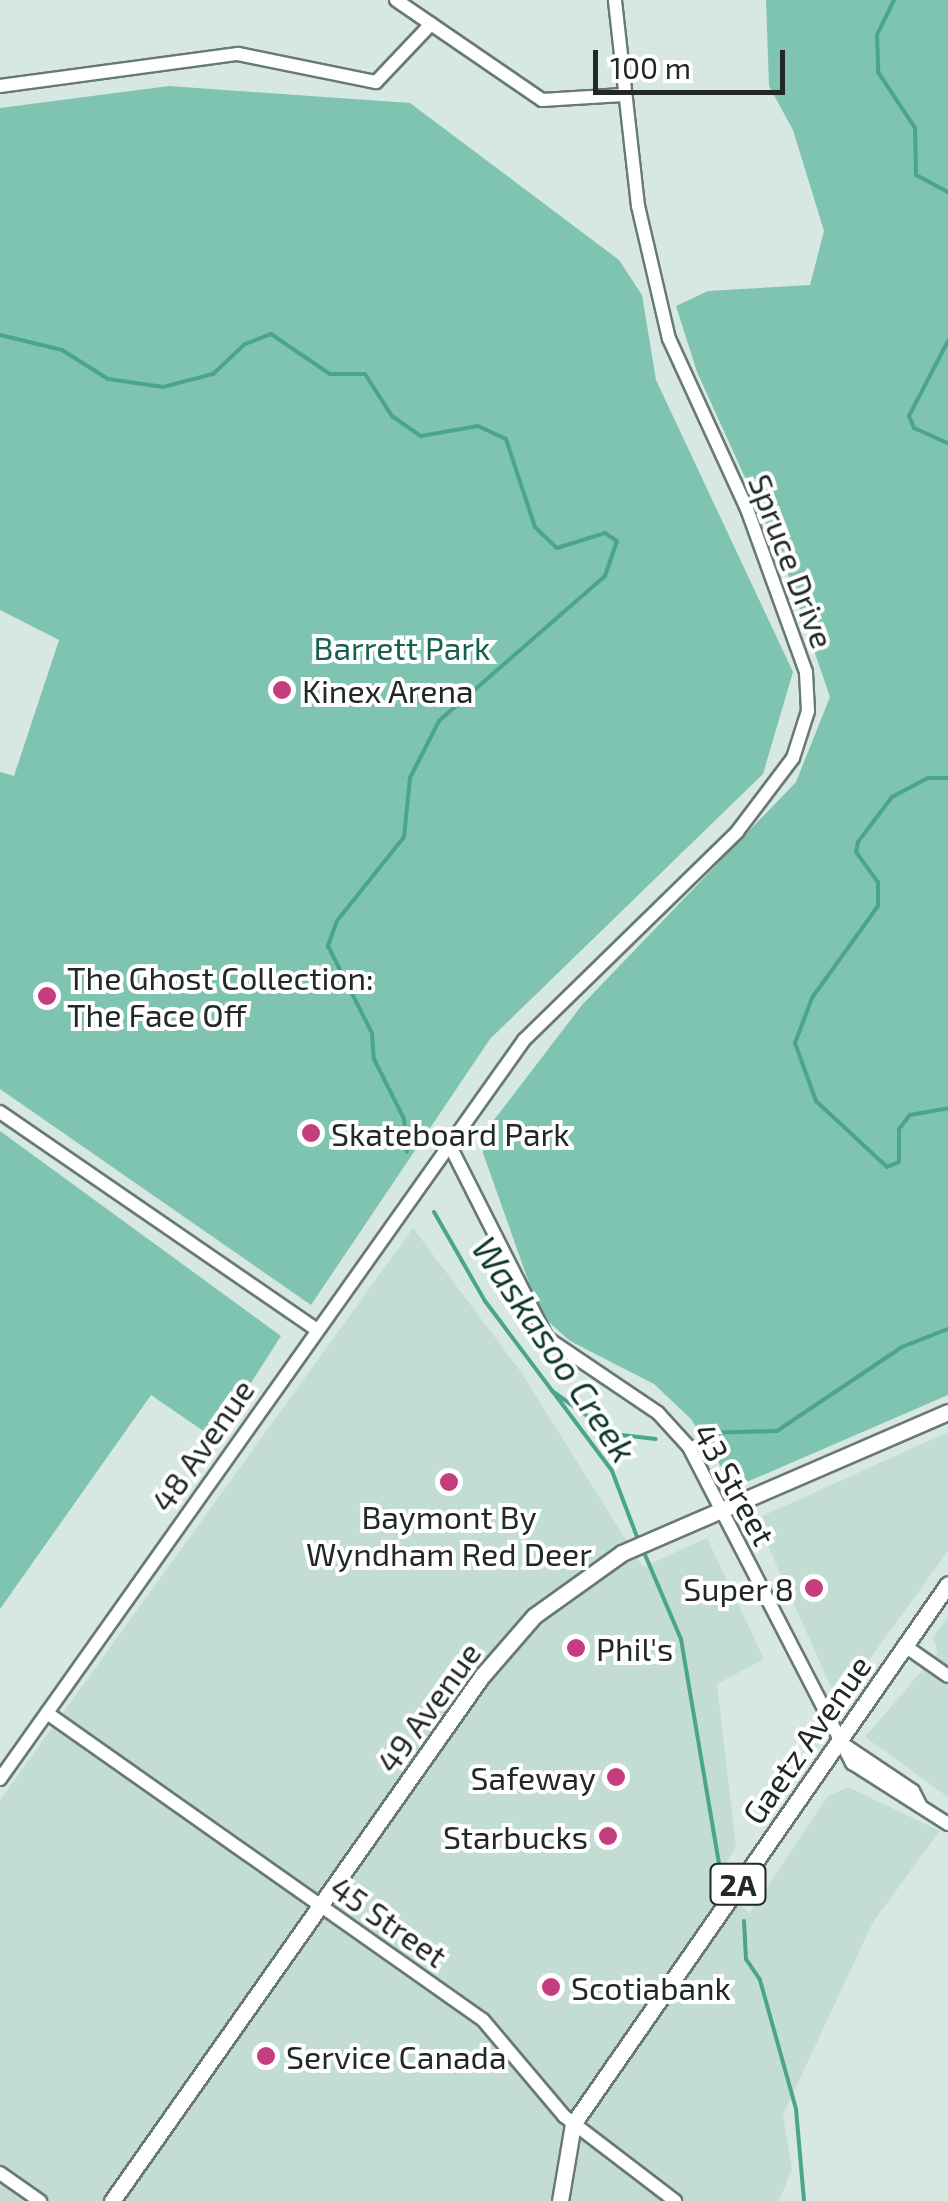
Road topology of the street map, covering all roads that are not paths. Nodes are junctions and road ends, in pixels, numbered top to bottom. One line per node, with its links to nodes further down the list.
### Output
1 (396, 0): 3 (street)
2 (614, 0): 5 (street, Spruce Drive)
3 (431, 24): 4 (street); 5 (street)
4 (0, 86)
5 (623, 95): 7 (street, Spruce Drive)
6 (0, 1112): 8 (street)
7 (448, 1142): 8 (street, 48 Avenue); 10 (street, 43 Street)
8 (317, 1330): 14 (street, 48 Avenue)
9 (944, 1415): 10 (main road, 49 Avenue)
10 (722, 1509): 15 (street, 43 Street); 18 (main road, 49 Avenue)
11 (948, 1584): 12 (main road, Gaetz Avenue / 2A)
12 (905, 1646): 13 (street); 15 (main road, Gaetz Avenue / 2A)
13 (948, 1676)
14 (46, 1713): 16 (street, 48 Avenue); 18 (street, 45 Street)
15 (838, 1741): 17 (street, 43 Street); 19 (main road, Gaetz Avenue / 2A)
16 (0, 1780)
17 (948, 1824)
18 (320, 1906): 19 (street, 45 Street); 22 (main road, 49 Avenue)
19 (573, 2124): 23 (main road, 2A); 24 (street, 45 Street)
20 (0, 2172): 21 (street)
21 (40, 2201)
22 (112, 2201)
23 (560, 2201)
24 (675, 2201)

